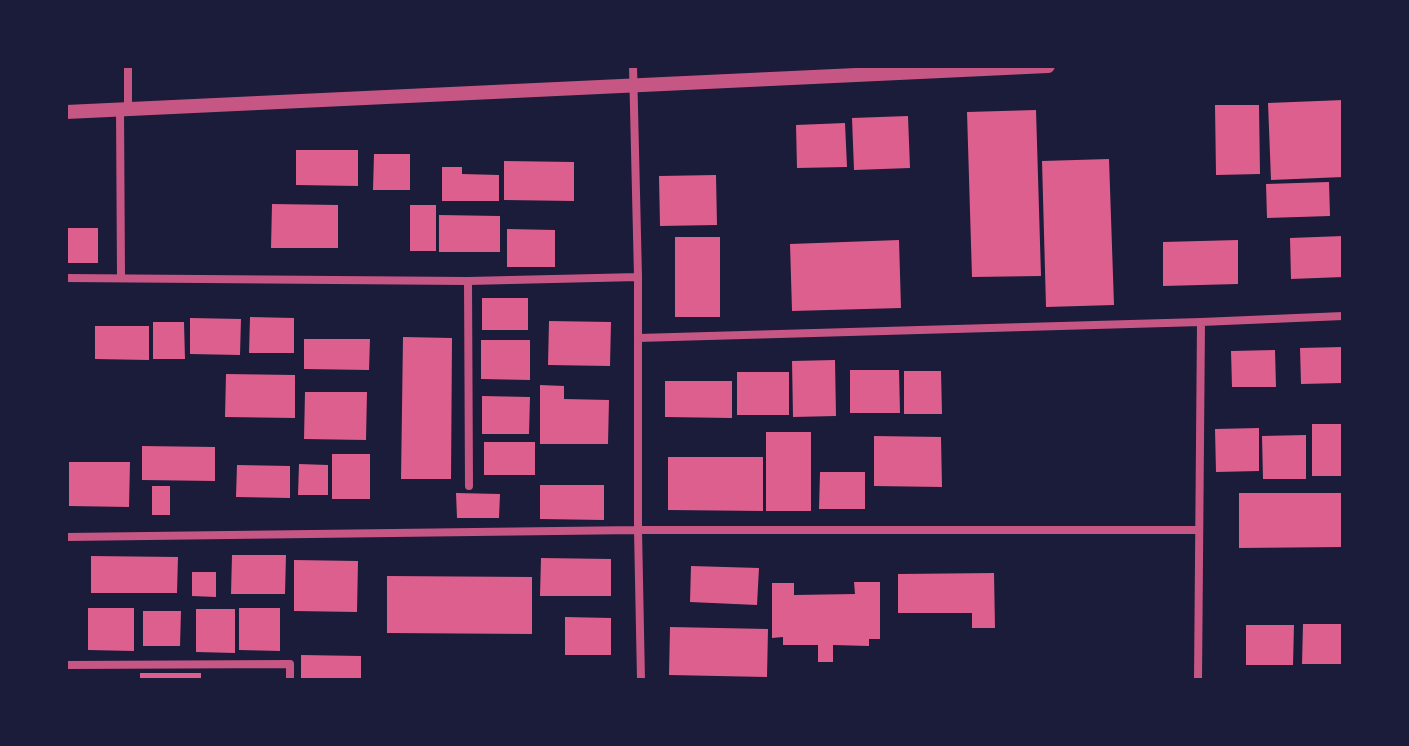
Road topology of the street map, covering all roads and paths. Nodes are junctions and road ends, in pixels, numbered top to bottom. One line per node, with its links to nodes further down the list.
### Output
1 (128, 66): 5 (street)
2 (633, 66): 4 (street)
3 (1048, 66): 4 (street)
4 (633, 87): 5 (street); 7 (street)
5 (124, 108): 6 (street); 9 (street)
6 (66, 112)
7 (638, 277): 10 (street); 13 (street)
8 (66, 278): 9 (street)
9 (121, 278): 10 (street)
10 (468, 281): 14 (street)
11 (1343, 316): 12 (street)
12 (1201, 322): 13 (street); 16 (street)
13 (638, 338): 15 (street)
14 (469, 486)
15 (638, 530): 16 (street); 17 (street); 20 (street)
16 (1199, 530): 21 (street)
17 (66, 537)
18 (66, 665): 19 (street)
19 (290, 680)
20 (641, 680)
21 (1198, 680)

